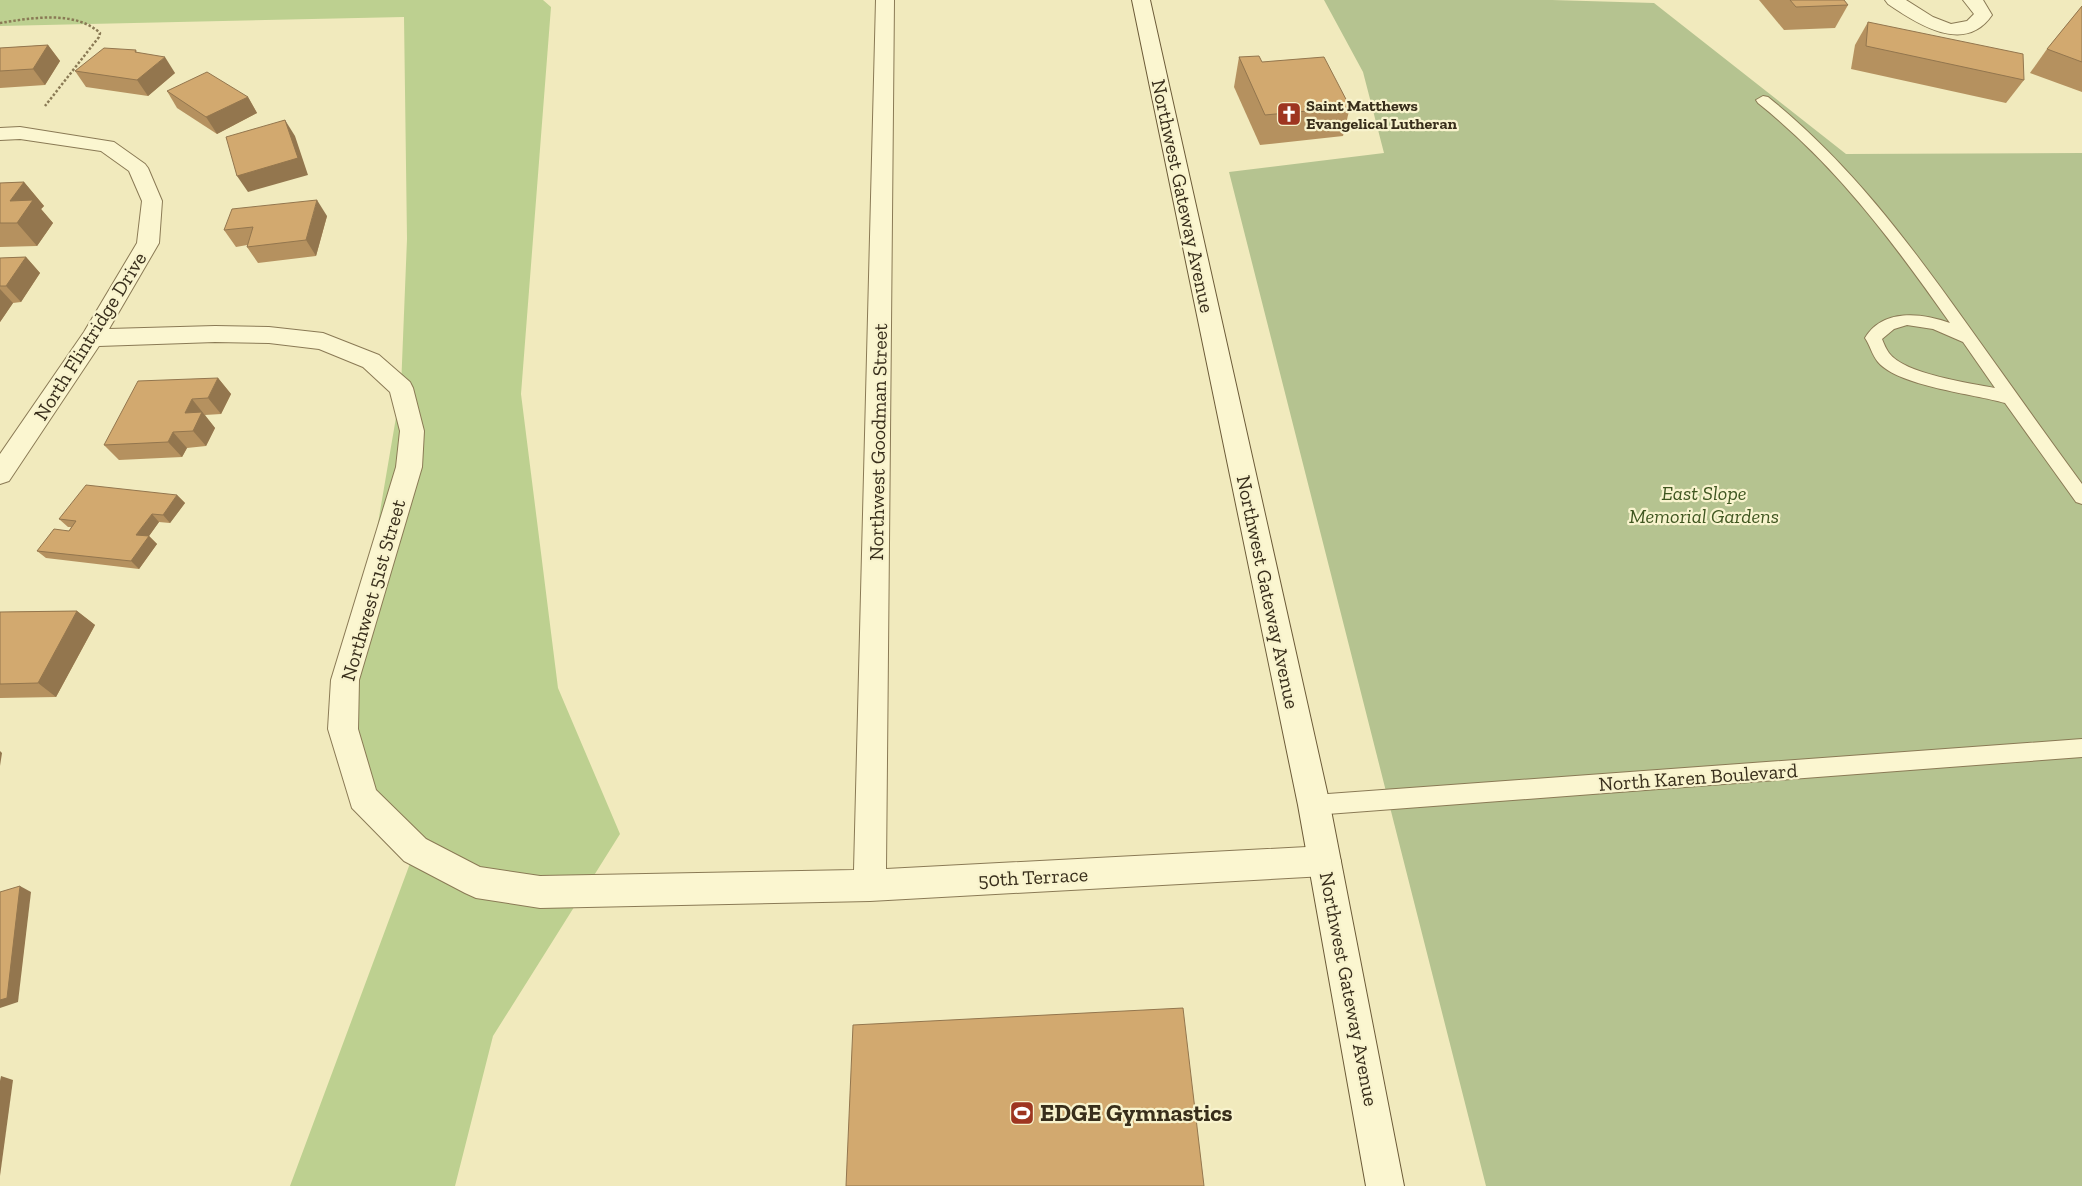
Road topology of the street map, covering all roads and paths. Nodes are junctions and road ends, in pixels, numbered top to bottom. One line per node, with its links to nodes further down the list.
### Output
1 (885, 0): 17 (street, Northwest Goodman Street)
2 (1141, 0): 15 (street, Northwest Gateway Avenue)
3 (1894, 0): 4 (street)
4 (1972, 0)
5 (0, 23): 7 (path)
6 (1763, 100): 10 (lane)
7 (42, 110)
8 (10, 133): 9 (street, North Flintridge Drive)
9 (92, 338): 12 (street, North Flintridge Drive); 18 (street, Northwest 51st Street)
10 (1968, 338): 11 (lane); 11 (lane)
11 (2011, 398): 13 (lane)
12 (0, 474)
13 (2082, 497)
14 (2082, 748): 15 (lane, North Karen Boulevard)
15 (1314, 806): 16 (street, Northwest Gateway Avenue)
16 (1325, 861): 17 (street, 50th Terrace); 19 (street, Northwest Gateway Avenue)
17 (870, 885): 18 (street, 50th Terrace)
18 (740, 888)
19 (1385, 1186)

